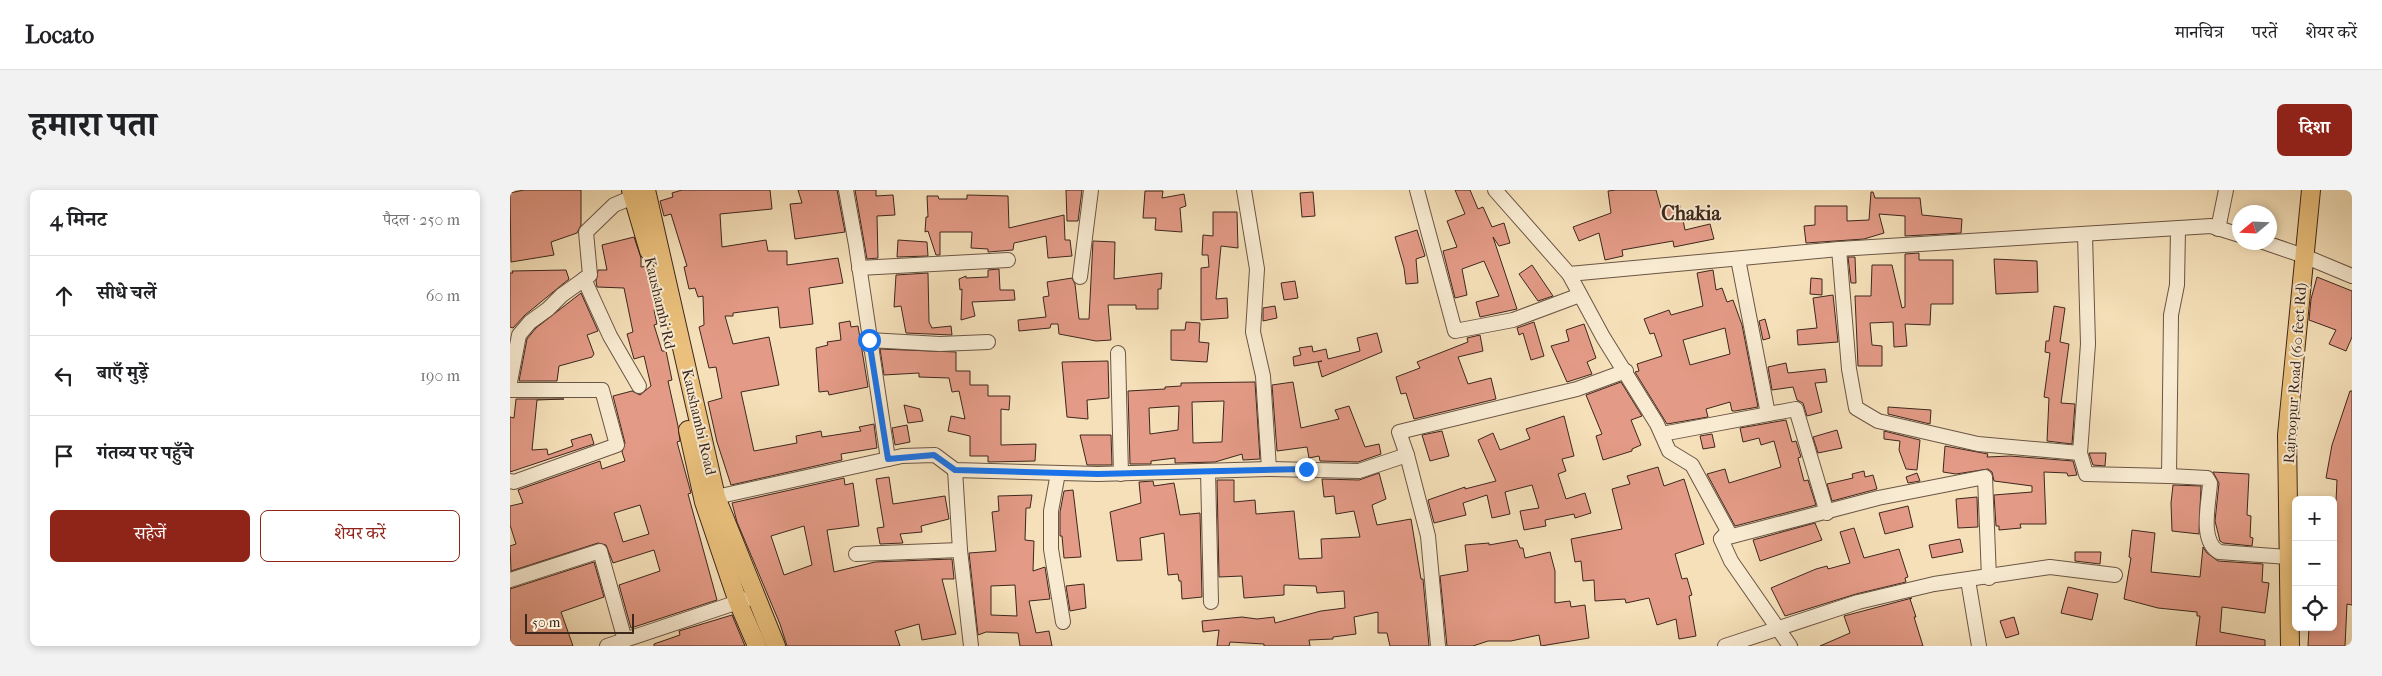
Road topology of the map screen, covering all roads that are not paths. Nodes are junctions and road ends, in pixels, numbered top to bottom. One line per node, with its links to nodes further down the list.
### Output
1 (846, 190): 18 (street)
2 (1091, 190): 21 (street)
3 (1244, 190): 36 (street)
4 (1417, 190): 23 (street)
5 (1494, 190): 19 (street)
6 (2226, 190): 10 (street)
7 (2311, 190): 15 (main road, Rajroopur Road (60 feet Rd))
8 (637, 192): 22 (street); 43 (main road, Kaushambi Road); 54 (main road, Kaushambi Rd)
9 (2178, 228): 10 (street); 12 (street); 41 (street)
10 (2218, 228): 11 (street)
11 (2232, 232)
12 (2085, 235): 14 (street); 33 (street)
13 (2277, 247): 15 (street)
14 (1839, 249): 16 (street); 33 (street)
15 (2304, 256): 20 (street); 48 (main road, Rajroopur Road (60 feet Rd))
16 (1738, 259): 19 (street); 31 (street)
17 (1008, 260): 18 (street)
18 (860, 268): 25 (street)
19 (1569, 274): 23 (street)
20 (2352, 276)
21 (1080, 277)
22 (584, 279): 28 (street); 29 (street)
23 (1580, 295): 27 (street)
24 (988, 342): 25 (street)
25 (871, 353): 35 (street)
26 (1118, 353): 40 (street)
27 (1626, 371): 32 (street); 34 (street)
28 (510, 382)
29 (639, 386)
30 (510, 390): 42 (street)
31 (1768, 414): 32 (street); 44 (street)
32 (1662, 434): 45 (street)
33 (2080, 453): 41 (street)
34 (1407, 455): 36 (street); 63 (street)
35 (888, 459): 37 (street); 43 (street)
36 (1269, 469): 38 (street)
37 (955, 470): 39 (street); 46 (street)
38 (1208, 471): 40 (street); 55 (street)
39 (1058, 473): 40 (street); 56 (street)
40 (1121, 474)
41 (2169, 476): 48 (street)
42 (510, 481)
43 (716, 497): 53 (main road, Kaushambi Road)
44 (1827, 513): 45 (street); 50 (street)
45 (1722, 539): 57 (street)
46 (960, 550): 47 (street); 62 (street)
47 (856, 554)
48 (2288, 557): 67 (main road, Rajroopur Road (60 feet Rd))
49 (2115, 575): 50 (street)
50 (1988, 578): 52 (street)
51 (510, 580): 58 (street)
52 (1968, 580): 57 (street); 66 (street)
53 (756, 596): 54 (street); 61 (main road, Kaushambi Road)
54 (738, 602): 58 (street); 60 (main road, Kaushambi Rd)
55 (1211, 602)
56 (1063, 622)
57 (1776, 629): 64 (street); 65 (street)
58 (625, 640): 59 (street)
59 (607, 646)
60 (757, 646)
61 (776, 646)
62 (971, 646)
63 (1438, 646)
64 (1725, 646)
65 (1790, 646)
66 (1978, 646)
67 (2290, 646)

